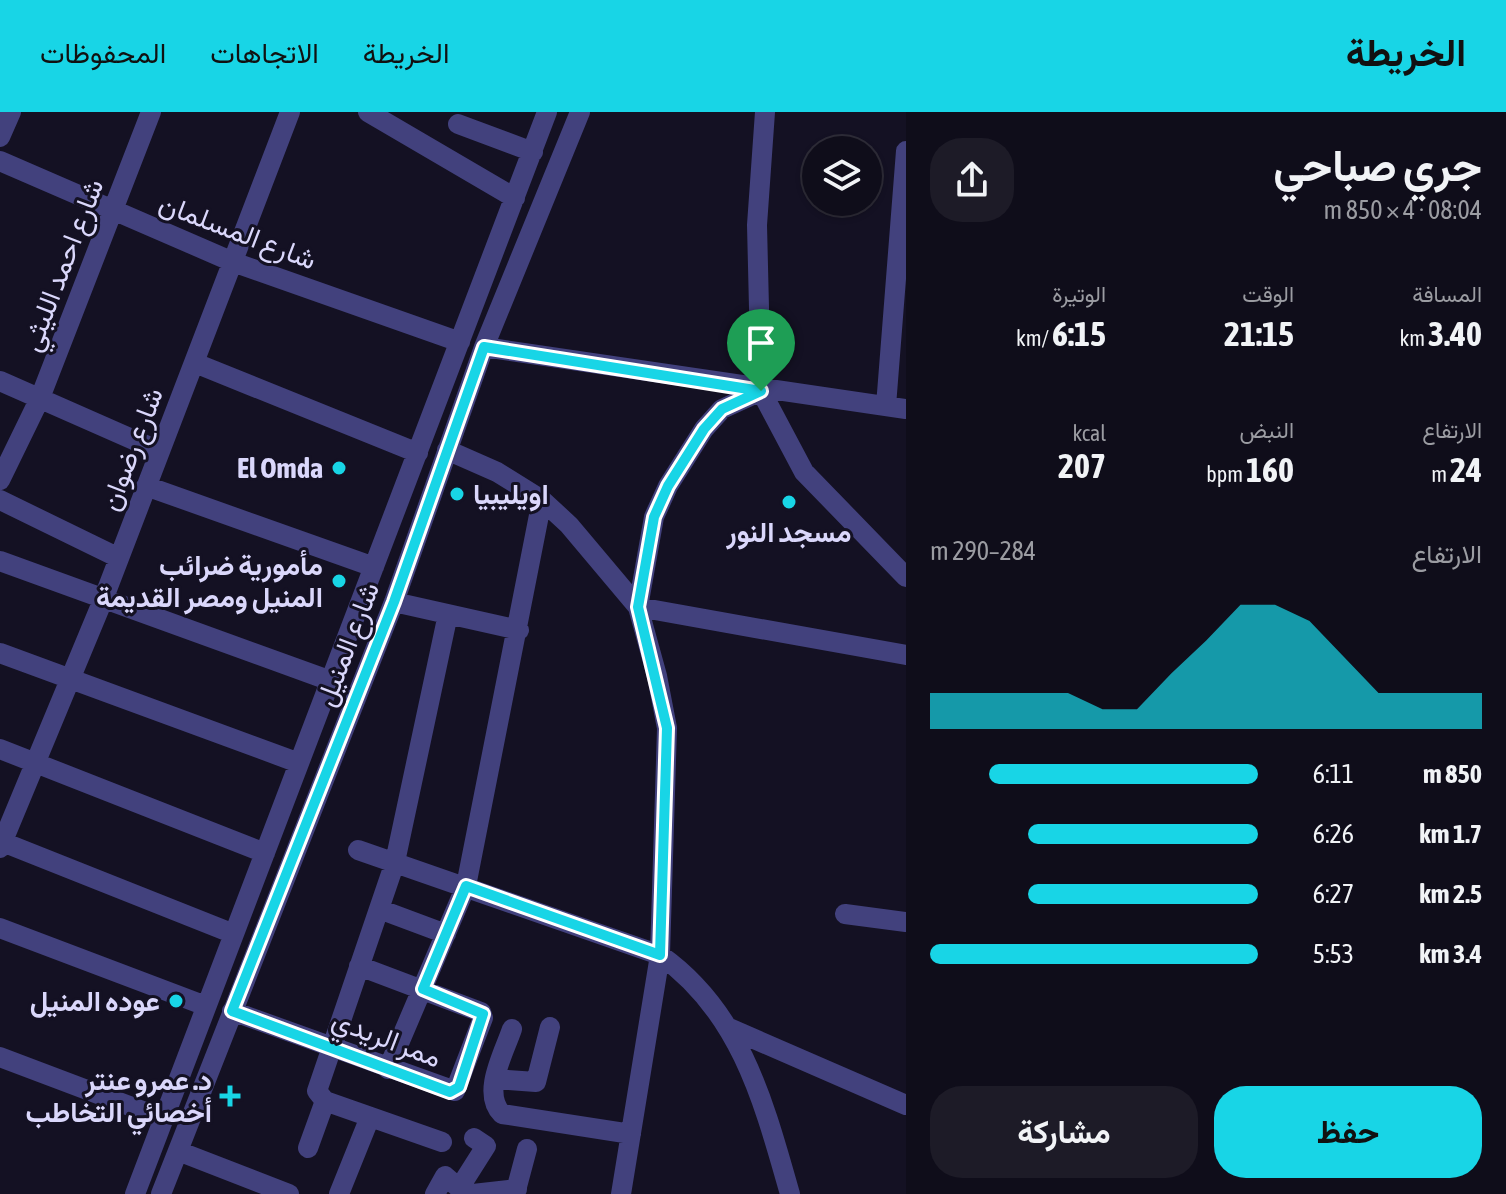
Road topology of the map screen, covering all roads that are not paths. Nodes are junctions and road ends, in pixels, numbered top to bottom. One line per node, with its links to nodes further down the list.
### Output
1 (11, 112): 9 (street)
2 (151, 112): 15 (street, شارع احمد الليثي)
3 (290, 112): 16 (street, شارع رضوان)
4 (547, 112): 11 (street, شارع المنيل)
5 (580, 112): 18 (street, شارع المنيل)
6 (765, 112): 21 (street)
7 (377, 114): 12 (street)
8 (460, 118): 11 (street); 12 (street)
9 (0, 137)
10 (906, 151): 23 (street)
11 (533, 152): 14 (street, شارع المنيل)
12 (446, 155): 14 (street)
13 (0, 161): 15 (street, شارع المسلمان)
14 (515, 198): 17 (street, شارع المنيل)
15 (112, 211): 16 (street, شارع المسلمان); 22 (street, شارع احمد الليثي)
16 (233, 262): 17 (street, شارع المسلمان); 19 (street, شارع رضوان)
17 (460, 342): 26 (street, شارع المنيل)
18 (484, 347): 21 (street); 24 (street, شارع المنيل)
19 (195, 363): 25 (street, شارع رضوان); 26 (street)
20 (0, 381): 22 (street)
21 (761, 391): 23 (street); 34 (street); 37 (street)
22 (40, 398): 25 (street); 27 (street, شارع احمد الليثي)
23 (896, 408)
24 (447, 450): 30 (street); 36 (street, شارع المنيل)
25 (159, 451): 28 (street, شارع رضوان)
26 (418, 453): 33 (street, شارع المنيل)
27 (0, 480)
28 (146, 486): 31 (street, شارع رضوان); 33 (street)
29 (0, 500): 31 (street)
30 (542, 500): 37 (street); 39 (street)
31 (119, 558): 35 (street, شارع رضوان)
32 (0, 561): 35 (street)
33 (374, 567): 43 (street, شارع المنيل)
34 (906, 577)
35 (103, 600): 42 (street, شارع رضوان); 43 (street)
36 (394, 602): 38 (street); 62 (street, شارع المنيل)
37 (638, 607): 41 (street); 58 (street)
38 (448, 614): 39 (street); 50 (street)
39 (519, 630): 51 (street)
40 (0, 653): 42 (street)
41 (906, 655)
42 (70, 679): 45 (street, شارع رضوان); 46 (street)
43 (331, 681): 46 (street, شارع المنيل)
44 (0, 749): 45 (street)
45 (36, 763): 47 (street, شارع رضوان); 49 (street)
46 (299, 763): 49 (street, شارع المنيل)
47 (1, 843): 56 (street)
48 (358, 850): 50 (street)
49 (265, 853): 56 (street, شارع المنيل)
50 (395, 862): 51 (street); 52 (street)
51 (466, 886): 57 (street); 58 (street)
52 (379, 909): 57 (street); 59 (street)
53 (845, 914): 54 (street)
54 (906, 922)
55 (0, 928): 61 (street)
56 (234, 934): 61 (street, شارع المنيل)
57 (446, 934): 60 (street)
58 (660, 955): 64 (street); 74 (street)
59 (359, 966): 60 (street, ممر الريدي); 66 (street)
60 (423, 989): 68 (street); 68 (street, ممر الريدي)
61 (206, 1006): 73 (street, شارع المنيل)
62 (232, 1011): 66 (street, ممر الريدي); 79 (street, شارع المنيل)
63 (550, 1027): 69 (street)
64 (729, 1028): 71 (street); 88 (street)
65 (512, 1029): 69 (street)
66 (330, 1046): 68 (street, ممر الريدي); 70 (street)
67 (0, 1057): 73 (street)
68 (388, 1069)
69 (495, 1079): 74 (street)
70 (325, 1101): 72 (street); 77 (street)
71 (906, 1105)
72 (370, 1117): 76 (street); 85 (street)
73 (164, 1119): 82 (street, شارع المنيل)
74 (631, 1134): 87 (street)
75 (474, 1138): 81 (street)
76 (442, 1142)
77 (308, 1148)
78 (527, 1149): 80 (street)
79 (178, 1151): 83 (street, شارع المنيل); 84 (street)
80 (516, 1191): 81 (street)
81 (466, 1192): 86 (street)
82 (135, 1194)
83 (161, 1194)
84 (289, 1194)
85 (339, 1194)
86 (435, 1194)
87 (621, 1194)
88 (790, 1194)

